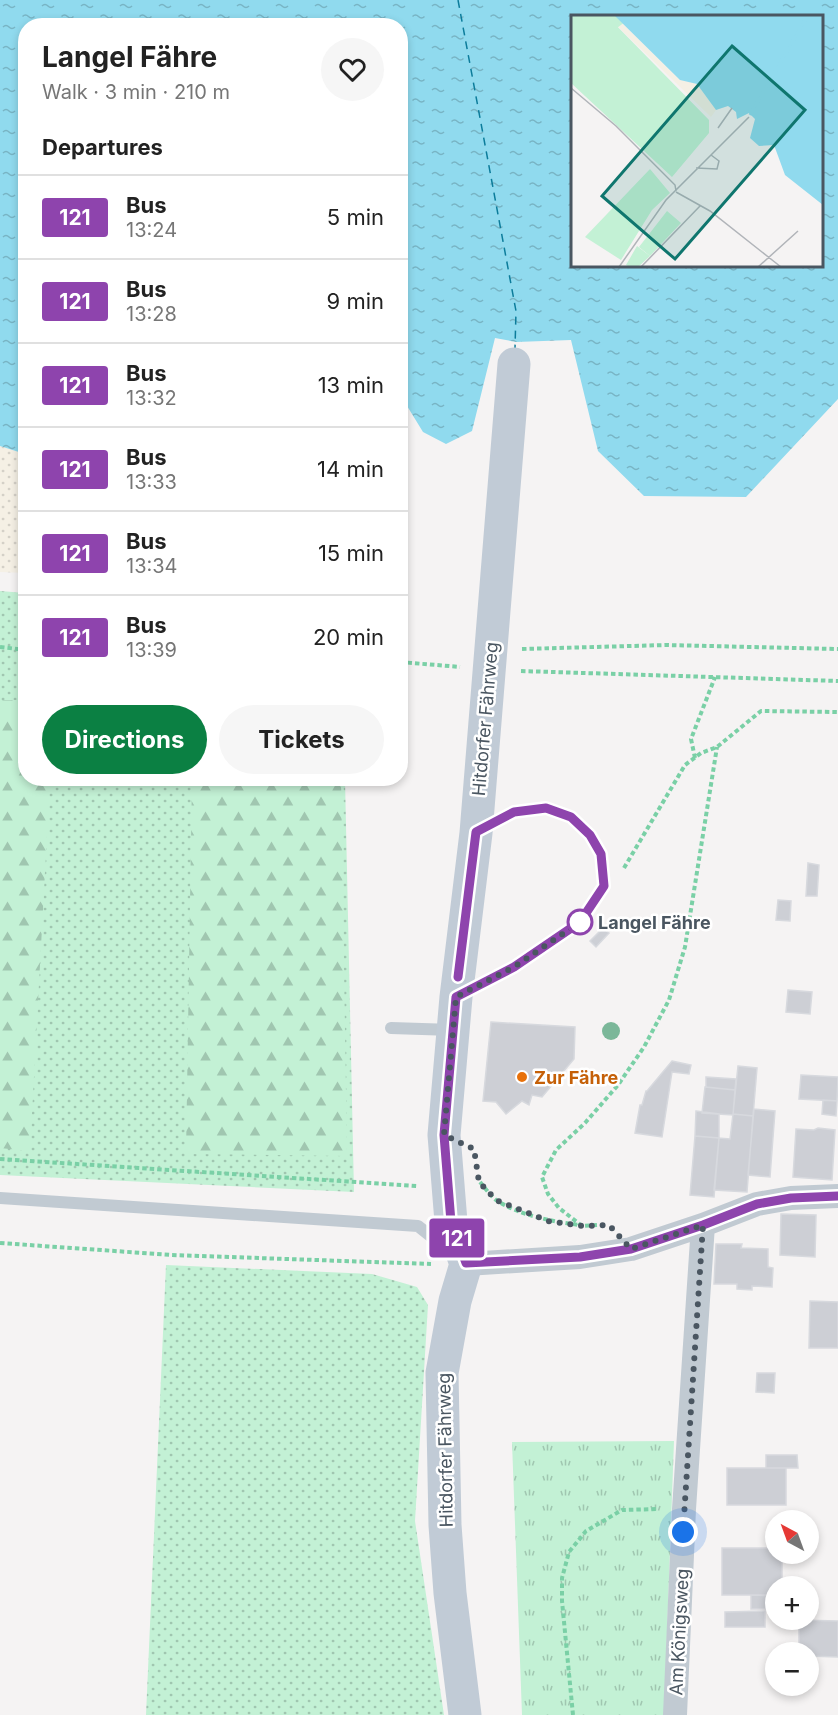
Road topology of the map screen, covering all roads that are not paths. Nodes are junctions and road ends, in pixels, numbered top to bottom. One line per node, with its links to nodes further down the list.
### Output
1 (514, 364): 2 (street, Hitdorfer Fährweg)
2 (476, 832): 3 (street, Hitdorfer Fährweg); 3 (lane)
3 (456, 997): 5 (street, Hitdorfer Fährweg)
4 (391, 1028): 5 (lane)
5 (453, 1030): 9 (street, Hitdorfer Fährweg)
6 (838, 1196): 8 (street)
7 (0, 1198): 9 (lane)
8 (703, 1225): 9 (street); 11 (street, Am Königsweg)
9 (466, 1263): 10 (street, Hitdorfer Fährweg)
10 (465, 1715)
11 (675, 1715)

